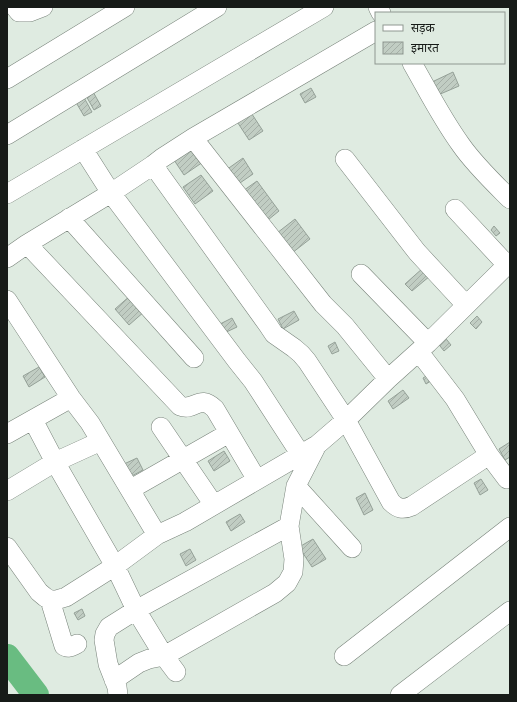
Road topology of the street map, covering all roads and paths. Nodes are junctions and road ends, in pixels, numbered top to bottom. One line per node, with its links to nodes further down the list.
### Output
1 (15, 7): 2 (street)
2 (43, 7)
3 (125, 7): 8 (street)
4 (217, 7): 9 (street)
5 (324, 7): 11 (street)
6 (375, 32): 10 (street)
7 (413, 64): 16 (street)
8 (7, 79)
9 (7, 136)
10 (193, 138): 13 (street); 27 (street)
11 (83, 149): 14 (street); 15 (street)
12 (345, 159): 24 (street)
13 (153, 166): 14 (street); 30 (street)
14 (111, 193): 18 (street); 36 (street)
15 (7, 194)
16 (510, 199)
17 (455, 208): 21 (street)
18 (69, 218): 19 (street); 26 (street)
19 (27, 244): 20 (street); 32 (street)
20 (7, 258)
21 (508, 264): 24 (street)
22 (361, 274): 25 (street)
23 (7, 300): 28 (street)
24 (466, 306): 25 (street)
25 (424, 347): 27 (street); 37 (street)
26 (194, 358)
27 (388, 379): 30 (street)
28 (71, 398): 29 (street); 34 (street)
29 (33, 420): 33 (street); 39 (street)
30 (346, 420): 35 (street); 37 (street)
31 (161, 427): 38 (street)
32 (228, 433): 38 (street); 41 (street)
33 (7, 434)
34 (101, 441): 39 (street); 43 (street)
35 (317, 445): 36 (street); 42 (street)
36 (301, 455): 41 (street)
37 (489, 455): 40 (street)
38 (183, 459): 43 (street); 45 (street)
39 (55, 462): 44 (street); 51 (street)
40 (507, 479)
41 (257, 480): 45 (street)
42 (296, 486): 46 (street); 50 (street)
43 (131, 489): 48 (street)
44 (7, 491)
45 (214, 505): 48 (street)
46 (289, 526): 53 (street); 56 (street)
47 (510, 527): 57 (street)
48 (157, 535): 51 (street)
49 (7, 547): 52 (street)
50 (352, 548)
51 (115, 566): 52 (street); 53 (street)
52 (50, 600): 55 (street)
53 (136, 610): 56 (street); 59 (street)
54 (510, 611): 60 (street)
55 (77, 644)
56 (164, 656): 58 (street); 59 (street)
57 (344, 656)
58 (176, 672)
59 (116, 687)
60 (400, 695)

